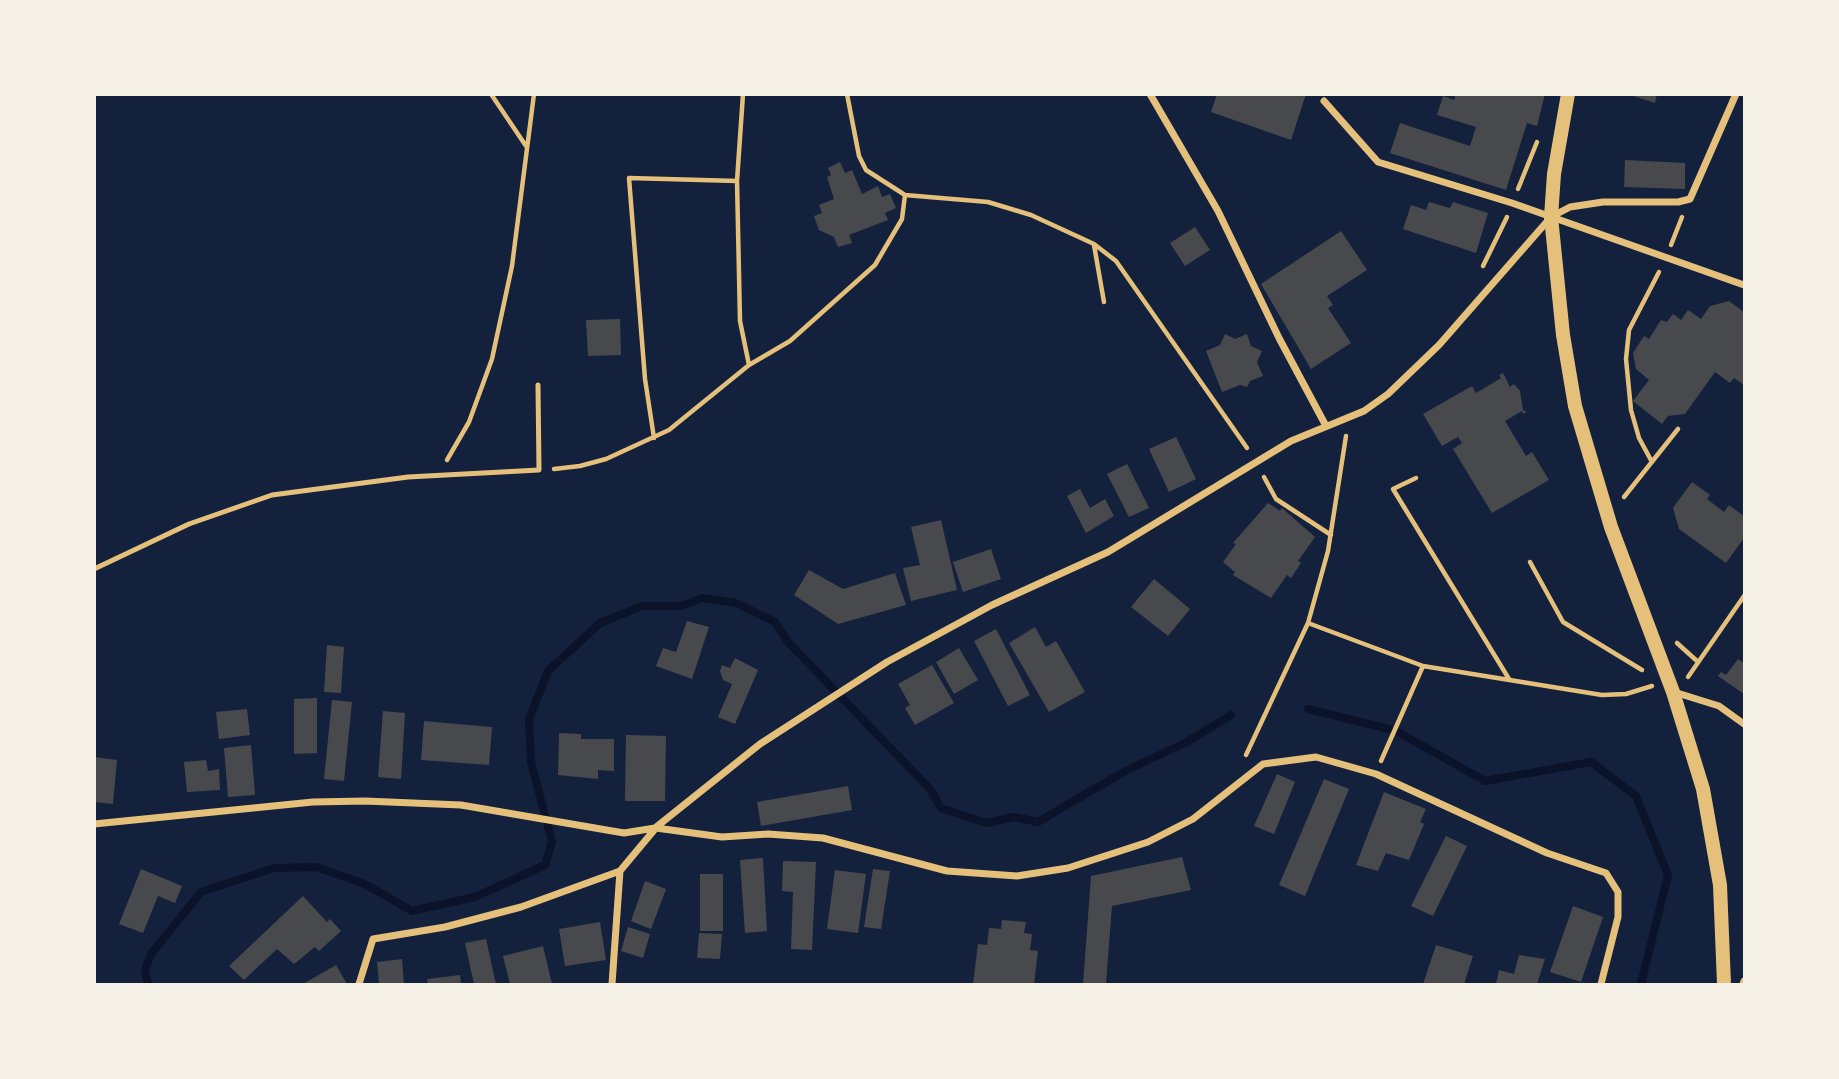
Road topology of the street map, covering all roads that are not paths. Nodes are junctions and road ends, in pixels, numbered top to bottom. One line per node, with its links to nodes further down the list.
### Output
1 (1150, 94): 8 (street)
2 (1568, 94): 5 (main road)
3 (1736, 94): 5 (street)
4 (1324, 101): 5 (street)
5 (1551, 217): 6 (street); 8 (street); 10 (main road)
6 (1745, 285)
7 (538, 385): 9 (lane)
8 (1326, 426): 13 (street)
9 (94, 569)
10 (1672, 687): 11 (street); 18 (main road)
11 (1745, 724)
12 (94, 824): 13 (street)
13 (655, 828): 14 (street); 17 (street)
14 (620, 871): 15 (street); 16 (street)
15 (359, 985)
16 (612, 985)
17 (1601, 985)
18 (1724, 985)

